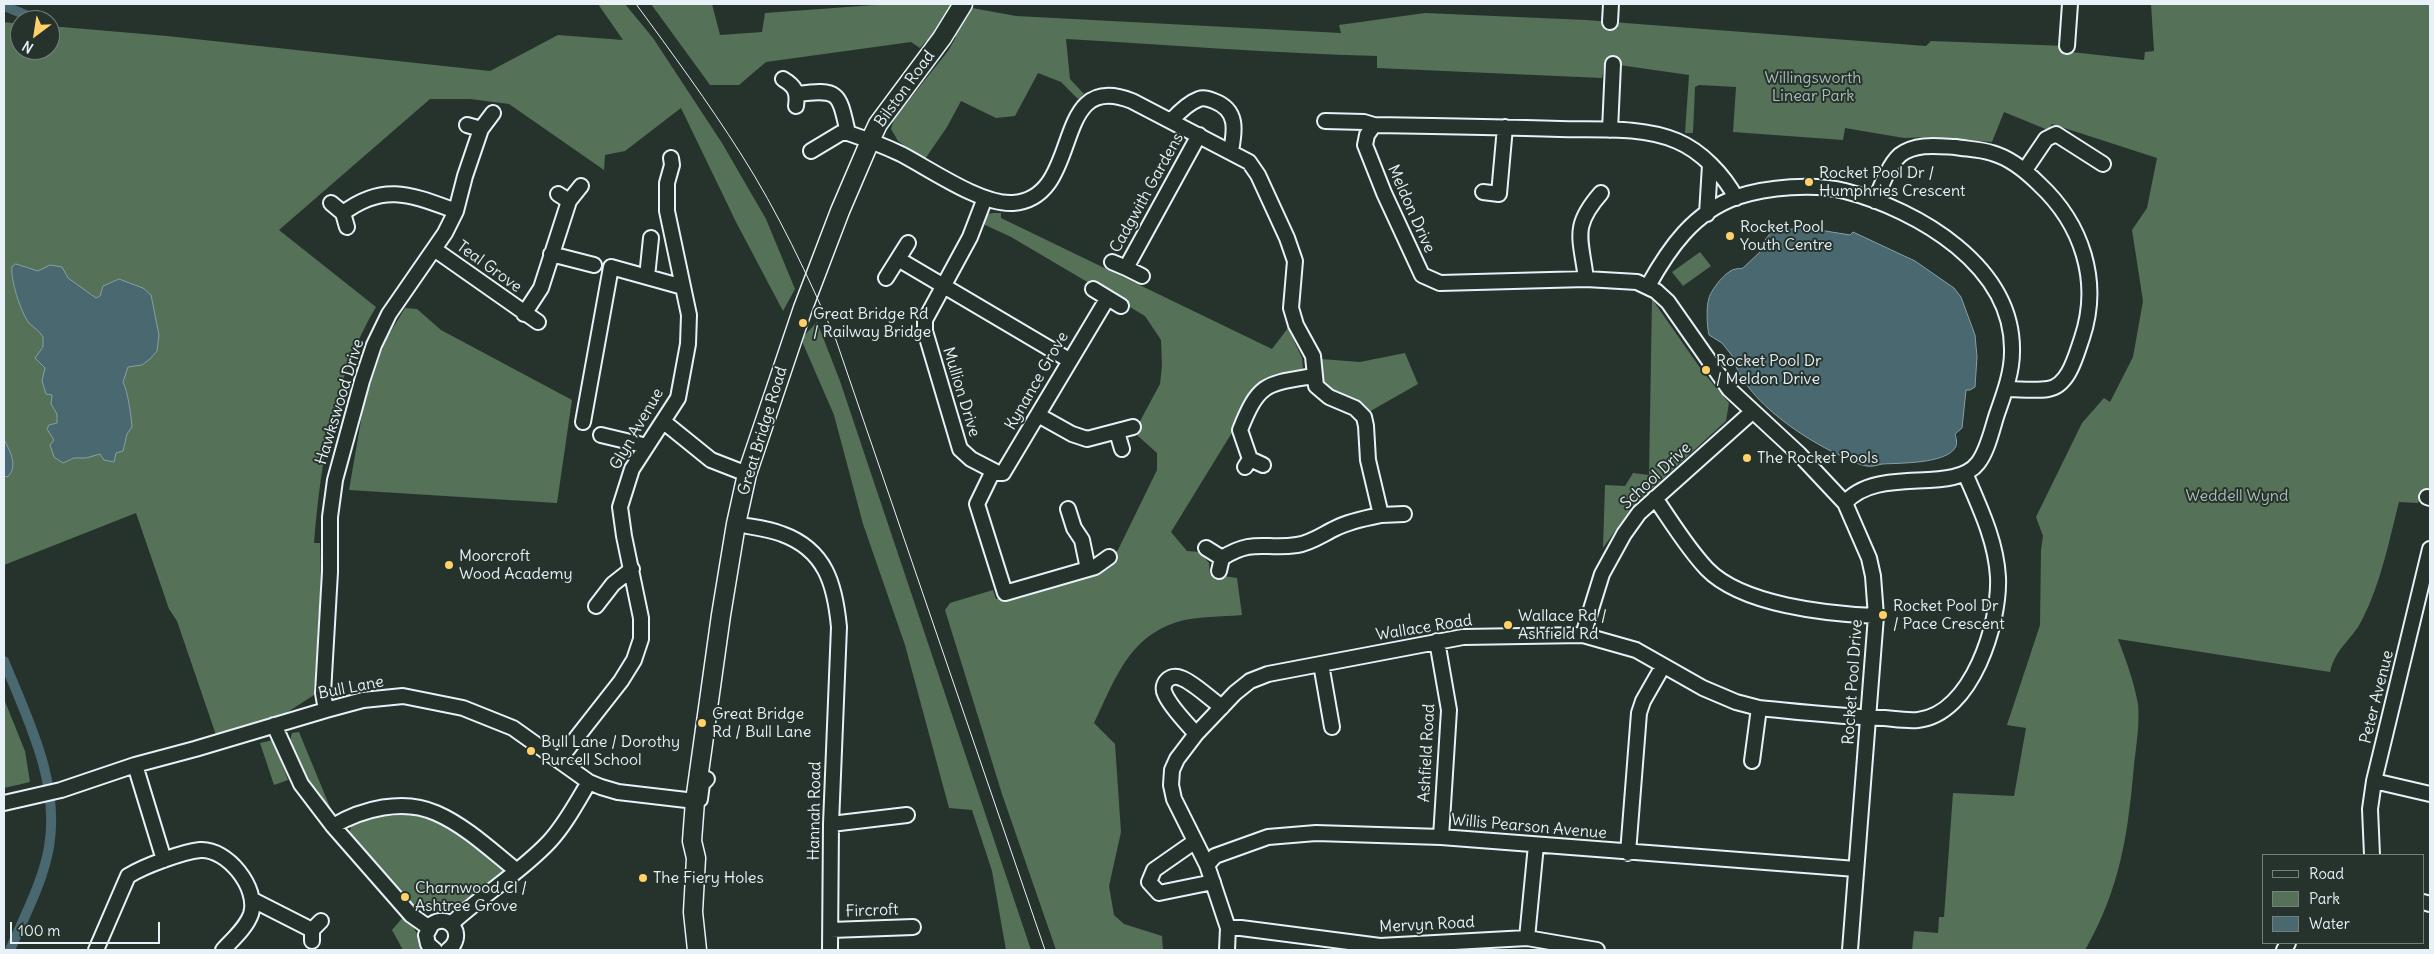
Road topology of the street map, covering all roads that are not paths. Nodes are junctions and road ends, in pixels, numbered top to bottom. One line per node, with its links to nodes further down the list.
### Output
1 (963, 4): 18 (main road, Bilston Road)
2 (1611, 4): 4 (street)
3 (2070, 4): 5 (street)
4 (1610, 22)
5 (2067, 46)
6 (1612, 64): 15 (street)
7 (782, 79): 16 (street)
8 (493, 113): 14 (street, Hawkswood Drive)
9 (1171, 121): 17 (street); 20 (street); 28 (street)
10 (1325, 121): 12 (street)
11 (467, 125): 14 (street)
12 (1374, 125): 13 (street); 47 (street, Meldon Drive)
13 (1505, 128): 15 (street); 26 (street)
14 (481, 129): 32 (street, Hawkswood Drive)
15 (1610, 130): 23 (street)
16 (848, 133): 18 (street); 19 (street)
17 (1199, 135): 20 (street); 43 (street, Cadgwith Gardens)
18 (870, 141): 28 (street); 71 (main road, Great Bridge Road)
19 (811, 151)
20 (1231, 151): 57 (street)
21 (671, 158): 50 (street, Glyn Avenue)
22 (2103, 164): 24 (street)
23 (1710, 165): 29 (street); 34 (street)
24 (2025, 170): 30 (street); 58 (street)
25 (581, 186): 39 (street, Teal Grove)
26 (1483, 192)
27 (1601, 193): 47 (street)
28 (985, 198): 48 (street, Mullion Drive)
29 (1736, 198): 30 (street); 34 (street)
30 (1875, 202): 58 (street)
31 (332, 203): 33 (street)
32 (456, 211): 33 (street); 38 (street, Hawkswood Drive)
33 (343, 213): 35 (street)
34 (1707, 214): 49 (street)
35 (347, 227)
36 (651, 238): 45 (street)
37 (908, 243): 40 (street)
38 (434, 249): 54 (street, Teal Grove); 91 (street, Hawkswood Drive)
39 (551, 254): 42 (street); 54 (street, Teal Grove)
40 (898, 259): 46 (street); 48 (street)
41 (1112, 262): 43 (street, Cadgwith Gardens)
42 (594, 265)
43 (1126, 268): 44 (street, Cadgwith Gardens)
44 (1142, 276)
45 (647, 277): 50 (street); 61 (street)
46 (886, 278)
47 (1586, 280): 49 (street, Meldon Drive)
48 (943, 286): 56 (street); 69 (street, Mullion Drive)
49 (1648, 286): 59 (street, Rocket Pool Drive)
50 (683, 287): 62 (street, Glyn Avenue)
51 (1093, 289): 52 (street)
52 (1107, 299): 53 (street); 56 (street, Kynance Grove)
53 (1121, 306)
54 (524, 314): 55 (street, Teal Grove)
55 (538, 322)
56 (1070, 360): 60 (street, Kynance Grove)
57 (1314, 376): 68 (street); 76 (street)
58 (2006, 389): 70 (street)
59 (1752, 412): 72 (street, School Drive); 73 (street, Rocket Pool Drive)
60 (1038, 415): 64 (street); 69 (street, Kynance Grove)
61 (583, 422)
62 (664, 422): 66 (street, Glyn Avenue); 71 (street)
63 (1133, 427): 64 (street)
64 (1117, 432): 67 (street)
65 (602, 435): 66 (street)
66 (647, 446): 81 (street, Glyn Avenue)
67 (1122, 449)
68 (1264, 465)
69 (993, 471): 82 (street)
70 (1965, 473): 73 (street); 92 (street, Wallace Road)
71 (747, 474): 77 (main road, Great Bridge Road)
72 (1655, 498): 84 (street); 85 (street, School Drive)
73 (1845, 503): 84 (street, Rocket Pool Drive)
74 (1068, 509): 82 (street)
75 (1404, 514): 76 (street)
76 (1381, 515): 78 (street)
77 (736, 524): 95 (main road, Great Bridge Road); 106 (street, Hannah Road)
78 (1206, 548)
79 (2430, 549): 101 (street, Peter Avenue)
80 (1109, 557): 82 (street)
81 (632, 569): 83 (street); 97 (street, Glyn Avenue)
82 (1088, 569)
83 (596, 606)
84 (1876, 616): 92 (street, Rocket Pool Drive)
85 (1583, 635): 86 (street, Wallace Road); 88 (street, Wallace Road)
86 (1438, 641): 87 (street, Wallace Road); 108 (street, Ashfield Road)
87 (1321, 664): 89 (street, Wallace Road); 94 (street)
88 (1663, 666): 90 (street, Wallace Road); 111 (street)
89 (1222, 707): 96 (street, Wallace Road); 96 (street)
90 (1759, 708): 92 (street, Wallace Road); 98 (street)
91 (326, 710): 93 (street, Bull Lane); 97 (street, Bull Lane)
92 (1868, 718): 115 (street, Rocket Pool Drive)
93 (274, 725): 99 (street, Bull Lane); 107 (street)
94 (1332, 727)
95 (706, 734): 104 (main road, Great Bridge Road); 104 (main road, Great Bridge Road)
96 (1196, 734): 109 (street, Wallace Road)
97 (559, 760): 100 (street, Bull Lane)
98 (1752, 761)
99 (135, 765): 103 (street, Bull Lane); 113 (street)
100 (589, 782): 104 (street, Bull Lane); 116 (street)
101 (2374, 782): 102 (street); 112 (street, Peter Avenue)
102 (2430, 794)
103 (4, 803)
104 (699, 807): 132 (main road, Great Bridge Road)
105 (907, 815): 106 (street)
106 (831, 824): 123 (street, Hannah Road)
107 (332, 826): 116 (street); 120 (street)
108 (1440, 837): 110 (street, Willis Pearson Avenue); 114 (street, Willis Pearson Avenue)
109 (1194, 842): 114 (street, Wallace Road); 117 (street)
110 (1536, 846): 111 (street, Willis Pearson Avenue); 125 (street)
111 (1628, 853): 115 (street, Willis Pearson Avenue)
112 (2372, 854)
113 (164, 860): 118 (street); 129 (street)
114 (1207, 865): 117 (street, Wallace Road)
115 (1856, 869): 136 (street, Rocket Pool Drive)
116 (517, 871): 119 (street)
117 (1213, 882): 122 (street, Wallace Road)
118 (253, 900): 124 (street); 130 (street)
119 (451, 924): 120 (street); 128 (street)
120 (428, 927): 131 (street)
121 (913, 927): 123 (street, Fircroft)
122 (1228, 928): 126 (street, Mervyn Road); 134 (street, Wallace Road)
123 (831, 930): 133 (street, Hannah Road)
124 (315, 931)
125 (1528, 938): 126 (street, Mervyn Road); 127 (street, Mervyn Road)
126 (1476, 945)
127 (1581, 948): 135 (street, Mervyn Road)
128 (453, 949)
129 (96, 950)
130 (223, 950)
131 (433, 950)
132 (697, 950)
133 (830, 950)
134 (1227, 950)
135 (1597, 950)
136 (1850, 950)

